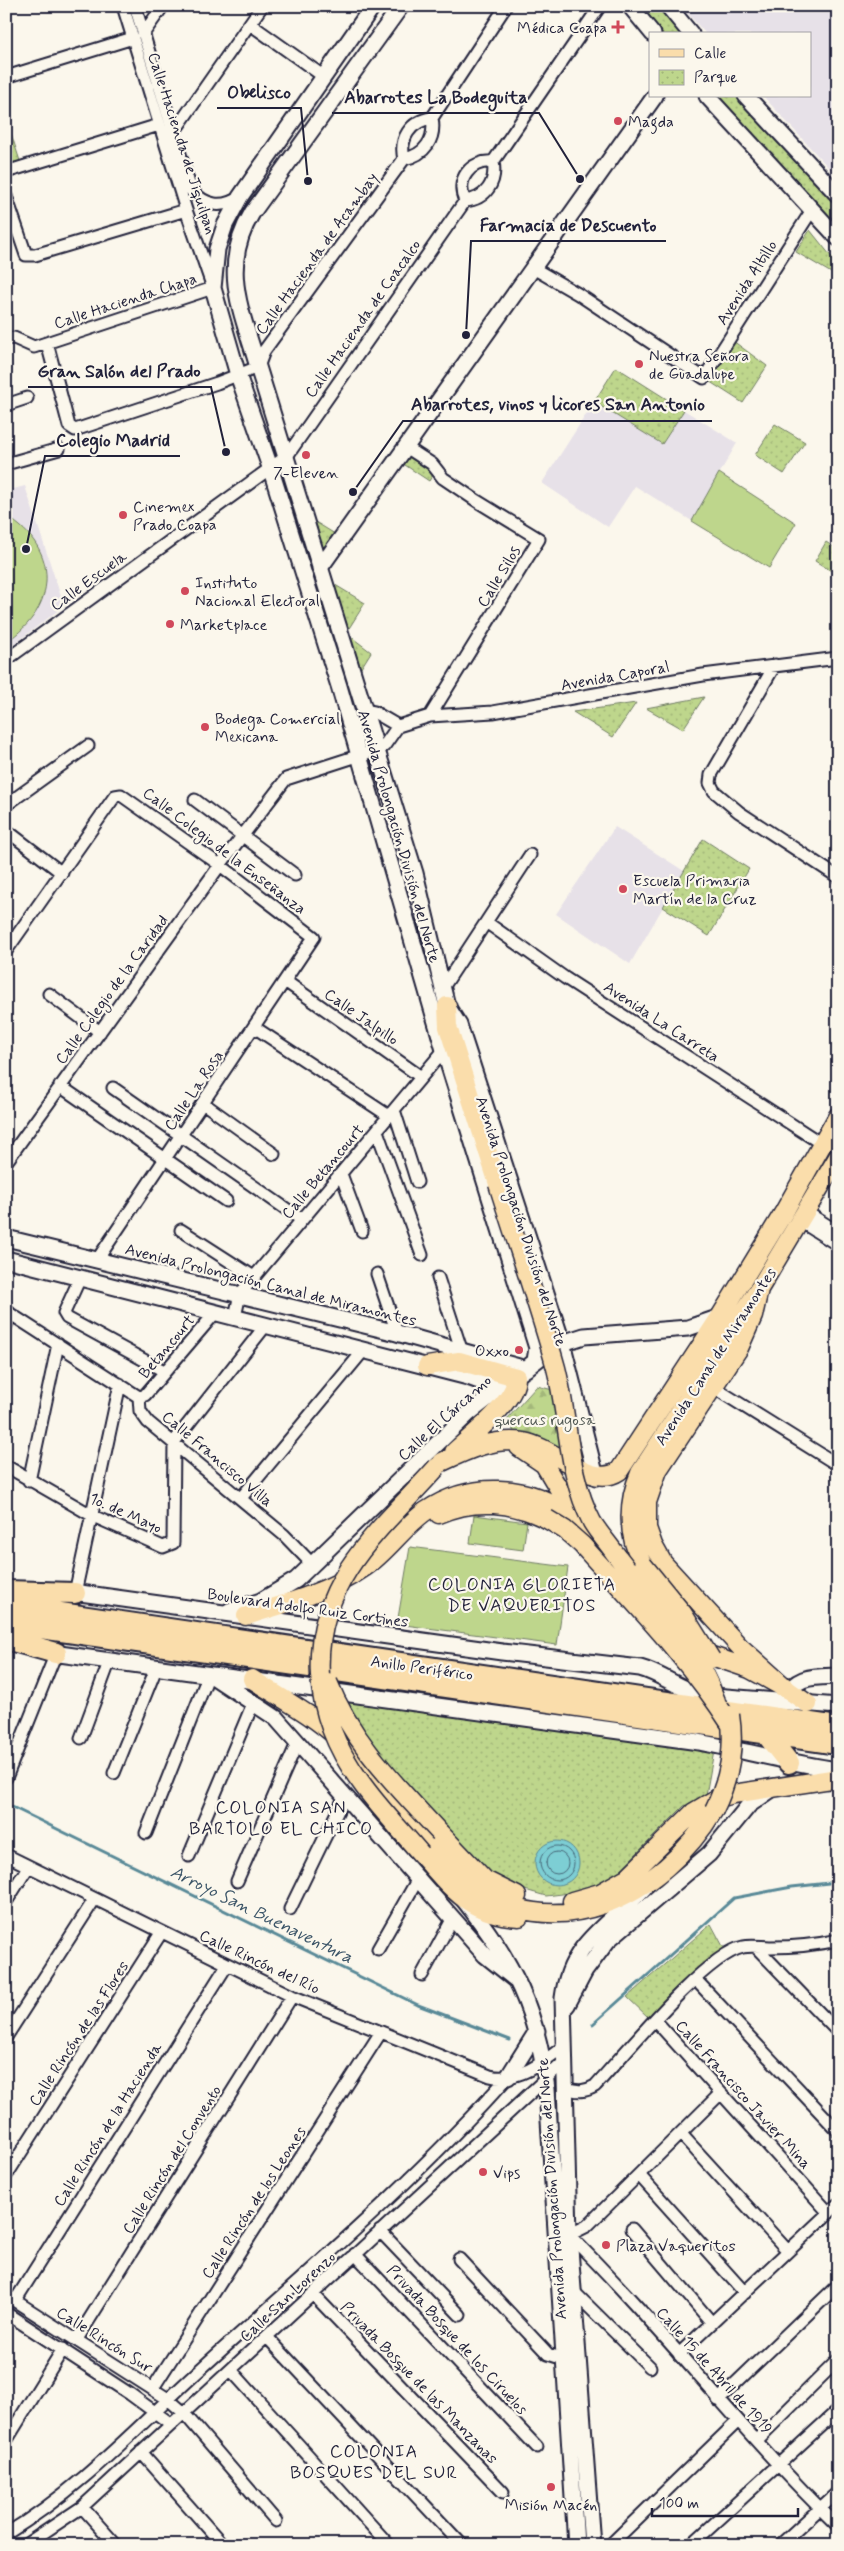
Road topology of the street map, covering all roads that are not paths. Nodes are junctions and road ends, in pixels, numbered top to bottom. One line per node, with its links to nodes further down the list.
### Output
1 (123, 6): 14 (street, Calle Hacienda de Jiquilpan)
2 (135, 6): 14 (street, Calle Hacienda de Jiquilpan)
3 (163, 6): 14 (street)
4 (262, 6): 11 (street)
5 (374, 6): 15 (main road)
6 (401, 6): 24 (main road, Avenida Prolongación División del Norte)
7 (506, 6): 22 (street, Calle Hacienda de Acambay)
8 (600, 6): 27 (street, Calle Hacienda de Coacalco)
9 (630, 6): 12 (main road)
10 (668, 6): 13 (main road)
11 (250, 24): 15 (street); 25 (street)
12 (651, 32)
13 (689, 32)
14 (138, 36): 16 (street); 17 (street, Calle Hacienda de Jiquilpan)
15 (323, 76): 21 (main road)
16 (6, 77)
17 (153, 87): 23 (street, Calle Hacienda de Jiquilpan); 25 (street, Calle Hacienda de Jiquilpan)
18 (654, 98): 36 (main road)
19 (709, 98): 34 (main road)
20 (748, 98): 30 (main road)
21 (296, 115): 24 (main road); 31 (main road)
22 (432, 118): 26 (street, Calle Hacienda de Acambay); 26 (street, Calle Hacienda de Acambay)
23 (159, 125): 28 (street); 33 (street, Calle Hacienda de Jiquilpan)
24 (314, 128): 40 (main road, Avenida Prolongación División del Norte)
25 (174, 132): 31 (street, Calle Hacienda de Jiquilpan)
26 (404, 159): 40 (street, Calle Hacienda de Acambay)
27 (493, 162): 32 (street, Calle Hacienda de Coacalco); 32 (street)
28 (6, 172)
29 (6, 196): 33 (street)
30 (838, 196)
31 (240, 197): 37 (main road)
32 (465, 201): 46 (street, Calle Hacienda de Coacalco)
33 (186, 210): 37 (street, Calle Hacienda de Jiquilpan)
34 (812, 210): 35 (main road); 36 (street, Avenida Altillo)
35 (838, 238)
36 (533, 268): 44 (main road)
37 (213, 288): 39 (street, Calle Hacienda Chapa); 41 (main road, Avenida Prolongación División del Norte)
38 (7, 335): 39 (street, Calle Hacienda Chapa)
39 (47, 343): 41 (street)
40 (258, 367): 41 (street); 46 (main road, Avenida Prolongación División del Norte)
41 (238, 375): 48 (main road, Avenida Prolongación División del Norte)
42 (27, 398): 43 (street)
43 (6, 405)
44 (406, 447): 49 (main road); 57 (street, Calle Silos)
45 (60, 449): 47 (street)
46 (287, 456): 48 (street, Calle Escuela); 49 (main road, Avenida Prolongación División del Norte)
47 (6, 464)
48 (270, 467): 51 (street, Calle Escuela); 54 (main road, Avenida Prolongación División del Norte)
49 (320, 568): 53 (main road, Avenida Prolongación División del Norte)
50 (838, 658): 52 (street, Avenida Caporal)
51 (6, 660)
52 (775, 665): 57 (street, Avenida Caporal); 70 (street)
53 (355, 683): 54 (main road); 56 (main road, Avenida Prolongación División del Norte)
54 (339, 686): 55 (main road, Avenida Prolongación División del Norte)
55 (346, 707): 56 (main road); 61 (main road, Avenida Prolongación División del Norte)
56 (362, 707): 58 (street); 60 (main road, Avenida Prolongación División del Norte)
57 (430, 716): 58 (street, Avenida Caporal)
58 (398, 726): 60 (street)
59 (88, 746): 63 (street)
60 (376, 750): 61 (street, Calle Colegio de la Caridad); 71 (main road, Avenida Prolongación División del Norte)
61 (360, 756): 65 (street, Calle Colegio de la Caridad); 72 (main road, Avenida Prolongación División del Norte)
62 (195, 800): 65 (street)
63 (6, 805)
64 (6, 830): 68 (street)
65 (242, 836): 67 (street, Calle Colegio de la Caridad); 69 (street)
66 (530, 855): 73 (street)
67 (220, 865): 68 (street, Calle Colegio de la Enseñanza); 74 (street, Calle Colegio de la Enseñanza); 81 (street, Calle Colegio de la Caridad)
68 (62, 873): 75 (street)
69 (295, 875)
70 (838, 877)
71 (416, 878): 72 (main road); 77 (main road, Avenida Prolongación División del Norte)
72 (396, 880): 82 (main road, Avenida Prolongación División del Norte)
73 (486, 922): 77 (street); 91 (street, Avenida La Carreta)
74 (314, 937): 76 (street, Calle La Rosa)
75 (6, 951)
76 (285, 980): 80 (street, Calle La Rosa); 83 (street, Calle Jalpillo)
77 (444, 986): 79 (main road, Avenida Prolongación División del Norte)
78 (48, 994): 81 (street)
79 (447, 1006): 119 (main road, Avenida Prolongación División del Norte); 165 (main road, bridge)
80 (254, 1027): 86 (street, Calle La Rosa); 87 (street)
81 (100, 1032): 84 (street, Calle Colegio de la Caridad)
82 (444, 1050): 83 (street, Calle Betancourt); 122 (main road, Avenida Prolongación División del Norte)
83 (422, 1077): 87 (street, Calle Betancourt)
84 (60, 1086): 94 (street); 95 (street, Calle Colegio de la Caridad)
85 (113, 1088): 90 (street)
86 (203, 1103): 90 (street, Calle La Rosa); 92 (street)
87 (391, 1113): 89 (street, Calle Betancourt); 97 (street)
88 (838, 1116): 91 (main road, Avenida Canal de Miramontes)
89 (376, 1131): 96 (street, Calle Betancourt); 106 (street)
90 (181, 1136): 94 (street, Calle La Rosa); 100 (street)
91 (822, 1144): 118 (main road, Avenida Canal de Miramontes)
92 (274, 1154)
93 (838, 1157): 99 (main road, Avenida Canal de Miramontes)
94 (165, 1160): 98 (street); 108 (street, Calle La Rosa)
95 (6, 1162)
96 (341, 1174): 100 (street, Calle Betancourt); 102 (street)
97 (417, 1182)
98 (226, 1201)
99 (803, 1217): 103 (street); 105 (street); 113 (main road, Avenida Canal de Miramontes)
100 (302, 1220): 110 (street, Calle Betancourt)
101 (181, 1230): 110 (street)
102 (362, 1231)
103 (838, 1232)
104 (6, 1238): 108 (main road, Avenida Prolongación Canal de Miramontes)
105 (838, 1246)
106 (422, 1256)
107 (6, 1260): 111 (main road)
108 (97, 1260): 114 (main road, Avenida Prolongación Canal de Miramontes)
109 (377, 1274): 123 (street)
110 (254, 1277): 114 (street, Calle Betancourt)
111 (80, 1278): 116 (main road); 131 (street)
112 (438, 1278): 127 (street)
113 (759, 1290): 133 (main road); 169 (main road, Avenida Canal de Miramontes, bridge)
114 (240, 1294): 117 (street, Calle Betancourt); 123 (main road, Avenida Prolongación Canal de Miramontes)
115 (8, 1312): 121 (street); 126 (street)
116 (216, 1312): 117 (main road); 131 (street, Betancourt)
117 (235, 1317): 120 (main road)
118 (720, 1317): 125 (main road, Calle El Cárcamo); 141 (main road, Avenida Canal de Miramontes)
119 (556, 1323): 122 (main road); 125 (main road, Avenida Prolongación División del Norte)
120 (266, 1325): 128 (main road); 136 (street)
121 (6, 1326)
122 (531, 1329): 130 (main road, Avenida Prolongación División del Norte)
123 (397, 1333): 124 (main road, Avenida Prolongación Canal de Miramontes)
124 (420, 1339): 127 (main road, Avenida Prolongación Canal de Miramontes); 129 (main road)
125 (562, 1342): 130 (main road, Calle El Cárcamo); 141 (main road, Avenida Prolongación División del Norte)
126 (58, 1344): 132 (street); 142 (street)
127 (461, 1349): 130 (main road, Avenida Prolongación Canal de Miramontes)
128 (364, 1350): 129 (main road); 143 (street)
129 (420, 1364): 130 (main road); 134 (main road)
130 (526, 1369): 134 (main road, Calle El Cárcamo); 138 (main road, Avenida Prolongación División del Norte)
131 (164, 1371): 135 (street, Betancourt)
132 (120, 1384): 135 (street); 144 (street)
133 (713, 1387): 139 (street); 164 (main road)
134 (501, 1389): 147 (main road, Calle El Cárcamo)
135 (138, 1398): 136 (street, Calle Francisco Villa)
136 (174, 1442): 143 (street, Calle Francisco Villa); 144 (street, 1o. de Mayo)
137 (496, 1442): 138 (main road); 141 (main road); 145 (main road)
138 (439, 1465): 159 (main road, Avenida Prolongación División del Norte, bridge)
139 (838, 1465)
140 (6, 1466): 142 (street, 1o. de Mayo)
141 (596, 1476)
142 (29, 1481): 144 (street, 1o. de Mayo)
143 (241, 1498): 147 (street, Calle Francisco Villa)
144 (93, 1516): 150 (street)
145 (582, 1528): 146 (main road); 164 (main road)
146 (398, 1537): 153 (main road); 165 (main road, bridge)
147 (313, 1565): 152 (main road, Calle El Cárcamo)
148 (6, 1582): 150 (main road, Boulevard Adolfo Ruiz Cortines)
149 (6, 1591): 150 (highway)
150 (75, 1593): 152 (main road, Boulevard Adolfo Ruiz Cortines)
151 (6, 1605): 169 (highway, Anillo Periférico)
152 (223, 1613): 153 (main road, Boulevard Adolfo Ruiz Cortines)
153 (246, 1616): 165 (main road, Boulevard Adolfo Ruiz Cortines)
154 (6, 1623): 171 (highway, Anillo Periférico)
155 (6, 1639): 157 (highway)
156 (6, 1649): 157 (main road)
157 (56, 1653): 158 (main road); 179 (street)
158 (110, 1660): 160 (main road); 172 (street)
159 (320, 1661): 181 (main road, bridge); 191 (main road, Avenida Prolongación División del Norte, bridge)
160 (157, 1666): 161 (main road); 178 (street)
161 (209, 1674): 163 (main road); 166 (main road); 183 (street)
162 (838, 1676): 164 (main road)
163 (252, 1679): 175 (main road); 194 (main road)
164 (777, 1698): 165 (main road, Boulevard Adolfo Ruiz Cortines); 167 (main road); 169 (highway)
165 (718, 1699): 169 (highway)
166 (254, 1701): 173 (main road); 185 (street)
167 (808, 1704): 168 (main road)
168 (838, 1706)
169 (734, 1719): 170 (highway, Anillo Periférico); 187 (main road, Avenida Canal de Miramontes, bridge)
170 (838, 1727)
171 (766, 1735): 174 (highway, Anillo Periférico); 175 (highway); 176 (highway)
172 (81, 1738)
173 (298, 1741): 182 (main road); 189 (street)
174 (838, 1744)
175 (737, 1749): 176 (main road)
176 (789, 1763): 177 (main road)
177 (838, 1770)
178 (114, 1773)
179 (6, 1778)
180 (838, 1778): 181 (main road)
181 (772, 1789): 205 (main road)
182 (345, 1796): 188 (main road); 193 (street)
183 (146, 1834)
184 (6, 1855): 186 (street, Calle Rincón del Río)
185 (189, 1856)
186 (28, 1867): 190 (street, Calle Rincón del Río); 192 (street)
187 (664, 1867): 194 (main road, Avenida Canal de Miramontes); 205 (main road, Avenida Prolongación División del Norte)
188 (419, 1877): 195 (main road); 199 (street)
189 (237, 1881)
190 (94, 1900): 196 (street, Calle Rincón del Río); 210 (street)
191 (464, 1900): 194 (main road); 203 (main road, Avenida Prolongación División del Norte)
192 (6, 1902)
193 (290, 1909)
194 (557, 1914)
195 (452, 1918): 201 (street); 203 (main road)
196 (162, 1933): 200 (street, Calle Rincón del Río); 220 (street, Calle Rincón de las Flores)
197 (836, 1943): 198 (street)
198 (756, 1947): 202 (street); 209 (street)
199 (378, 1949)
200 (227, 1965): 204 (street, Calle Rincón del Río); 233 (street, Calle Rincón de la Hacienda)
201 (422, 1975)
202 (696, 1979): 206 (street); 217 (street)
203 (518, 1981): 207 (main road, Avenida Prolongación División del Norte)
204 (292, 1996): 208 (street, Calle Rincón del Río); 240 (street, Calle Rincón del Convento)
205 (563, 2014): 211 (main road, Avenida Prolongación División del Norte)
206 (655, 2020): 215 (street); 216 (street, Calle Francisco Javier Mina)
207 (537, 2031): 212 (main road, Avenida Prolongación División del Norte); 213 (main road)
208 (381, 2032): 213 (street, Calle Rincón del Río); 247 (street, Calle Rincón de los Leones)
209 (838, 2032)
210 (6, 2037)
211 (564, 2054): 212 (street); 214 (street, Calle San Lorenzo); 215 (main road, Avenida Prolongación División del Norte)
212 (544, 2062): 213 (street); 214 (main road, Avenida Prolongación División del Norte)
213 (508, 2077): 248 (street, Calle San Lorenzo)
214 (546, 2080): 224 (street, Calle San Lorenzo); 243 (main road, Avenida Prolongación División del Norte)
215 (566, 2088): 225 (main road, Avenida Prolongación División del Norte)
216 (720, 2094): 218 (street); 222 (street, Calle Francisco Javier Mina)
217 (838, 2131)
218 (681, 2134): 219 (street); 226 (street)
219 (639, 2175): 225 (street); 231 (street)
220 (6, 2176)
221 (838, 2204): 222 (street)
222 (829, 2213): 226 (street)
223 (632, 2228): 237 (street)
224 (380, 2231): 227 (street, Calle San Lorenzo); 235 (street)
225 (569, 2235): 230 (main road, Avenida Prolongación División del Norte); 242 (street, Calle 15 de Abril de 1919)
226 (788, 2251): 231 (street)
227 (355, 2254): 232 (street, Calle San Lorenzo); 257 (street, Privada Bosque de los Ciruelos)
228 (459, 2259): 243 (street)
229 (838, 2285): 249 (street)
230 (574, 2292): 245 (street); 273 (main road, Avenida Prolongación División del Norte)
231 (745, 2293): 237 (street)
232 (313, 2294): 239 (street, Calle San Lorenzo); 260 (street, Privada Bosque de las Manzanas)
233 (11, 2298): 236 (street, Calle Rincón Sur)
234 (6, 2313): 238 (street, Calle Rincón Sur)
235 (460, 2315)
236 (38, 2316): 238 (street); 240 (street, Calle Rincón Sur)
237 (712, 2323): 242 (street)
238 (31, 2329): 241 (street, Calle Rincón Sur)
239 (268, 2337): 246 (street, Calle San Lorenzo); 271 (street)
240 (77, 2339): 247 (street, Calle Rincón Sur)
241 (63, 2349): 251 (street, Calle Rincón Sur); 256 (street)
242 (679, 2354): 249 (street, Calle 15 de Abril de 1919)
243 (564, 2358): 272 (main road, Avenida Prolongación División del Norte)
244 (838, 2360): 255 (street)
245 (650, 2367)
246 (231, 2370): 252 (street, Calle San Lorenzo); 270 (street)
247 (153, 2388): 248 (street, Calle Rincón Sur)
248 (168, 2399): 251 (street, Calle San Lorenzo); 252 (street, Calle Rincón Sur)
249 (718, 2400): 253 (street, Calle 15 de Abril de 1919)
250 (838, 2410): 259 (street)
251 (156, 2411): 254 (street, Calle Rincón Sur); 266 (street, Calle San Lorenzo)
252 (184, 2412): 254 (street, Calle San Lorenzo); 264 (street, Calle Rincón Sur)
253 (738, 2421): 255 (street, Calle 15 de Abril de 1919); 274 (street)
254 (171, 2424): 258 (street, Calle San Lorenzo)
255 (757, 2440): 259 (street, Calle 15 de Abril de 1919)
256 (6, 2441)
257 (537, 2447)
258 (141, 2452): 262 (street, Calle San Lorenzo); 269 (street)
259 (779, 2466): 263 (street, Calle 15 de Abril de 1919); 275 (street)
260 (503, 2492)
261 (838, 2492): 263 (street)
262 (82, 2506): 267 (street, Calle San Lorenzo); 268 (street)
263 (820, 2509): 265 (street, Calle 15 de Abril de 1919); 276 (street)
264 (276, 2521)
265 (838, 2526)
266 (6, 2534)
267 (25, 2545)
268 (116, 2545)
269 (223, 2545)
270 (389, 2545)
271 (462, 2545)
272 (576, 2545)
273 (592, 2545)
274 (610, 2545)
275 (691, 2545)
276 (780, 2545)

